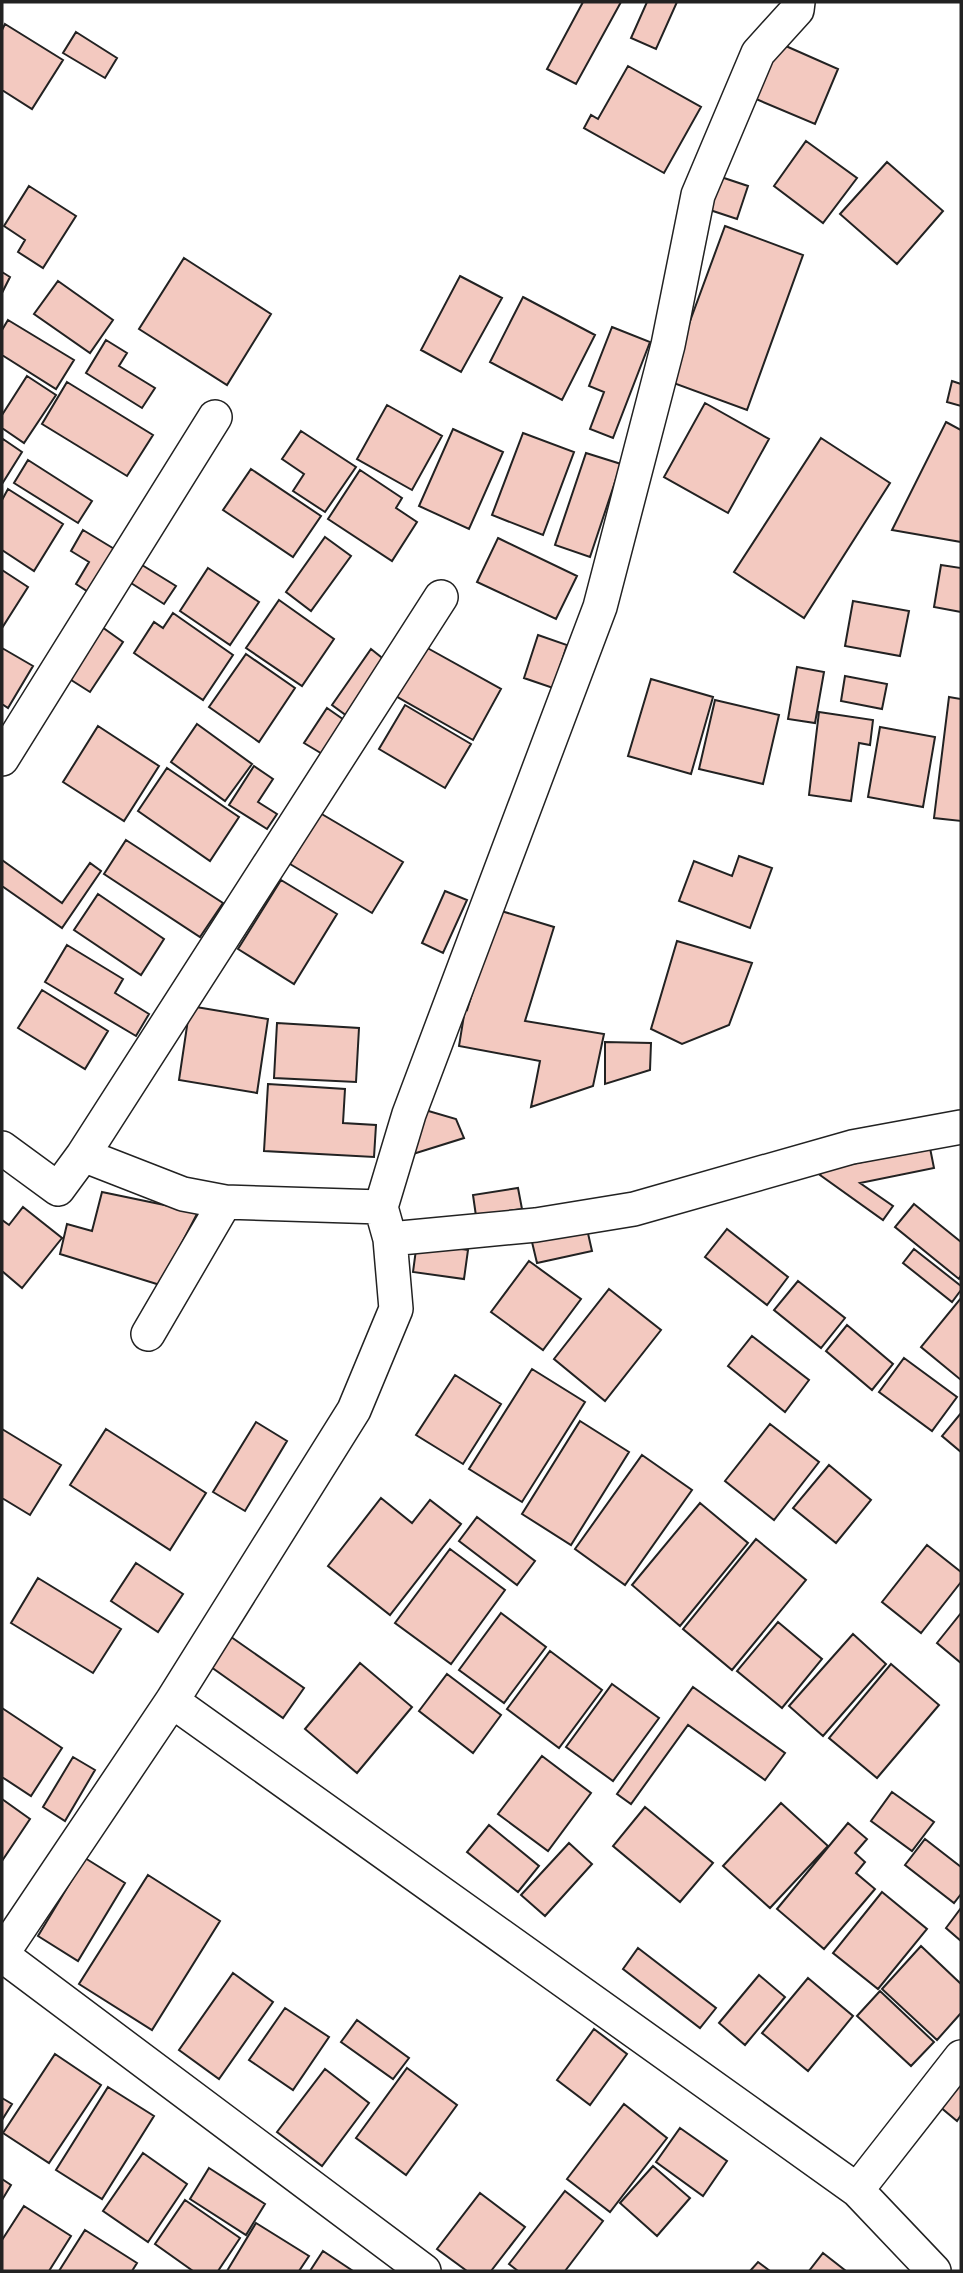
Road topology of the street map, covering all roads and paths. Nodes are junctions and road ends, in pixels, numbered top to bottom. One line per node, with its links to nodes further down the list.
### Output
1 (798, 2): 9 (street)
2 (215, 416): 4 (street)
3 (441, 597): 7 (street)
4 (2, 759)
5 (961, 1126): 10 (street)
6 (2, 1148): 7 (street)
7 (83, 1155): 8 (street)
8 (225, 1202): 9 (street); 11 (street)
9 (381, 1207): 10 (street)
10 (390, 1239): 12 (street)
11 (148, 1334)
12 (172, 1701): 13 (street); 15 (street)
13 (2, 1954): 16 (street)
14 (961, 2057): 15 (street)
15 (857, 2190): 17 (street)
16 (424, 2271)
17 (934, 2271)

